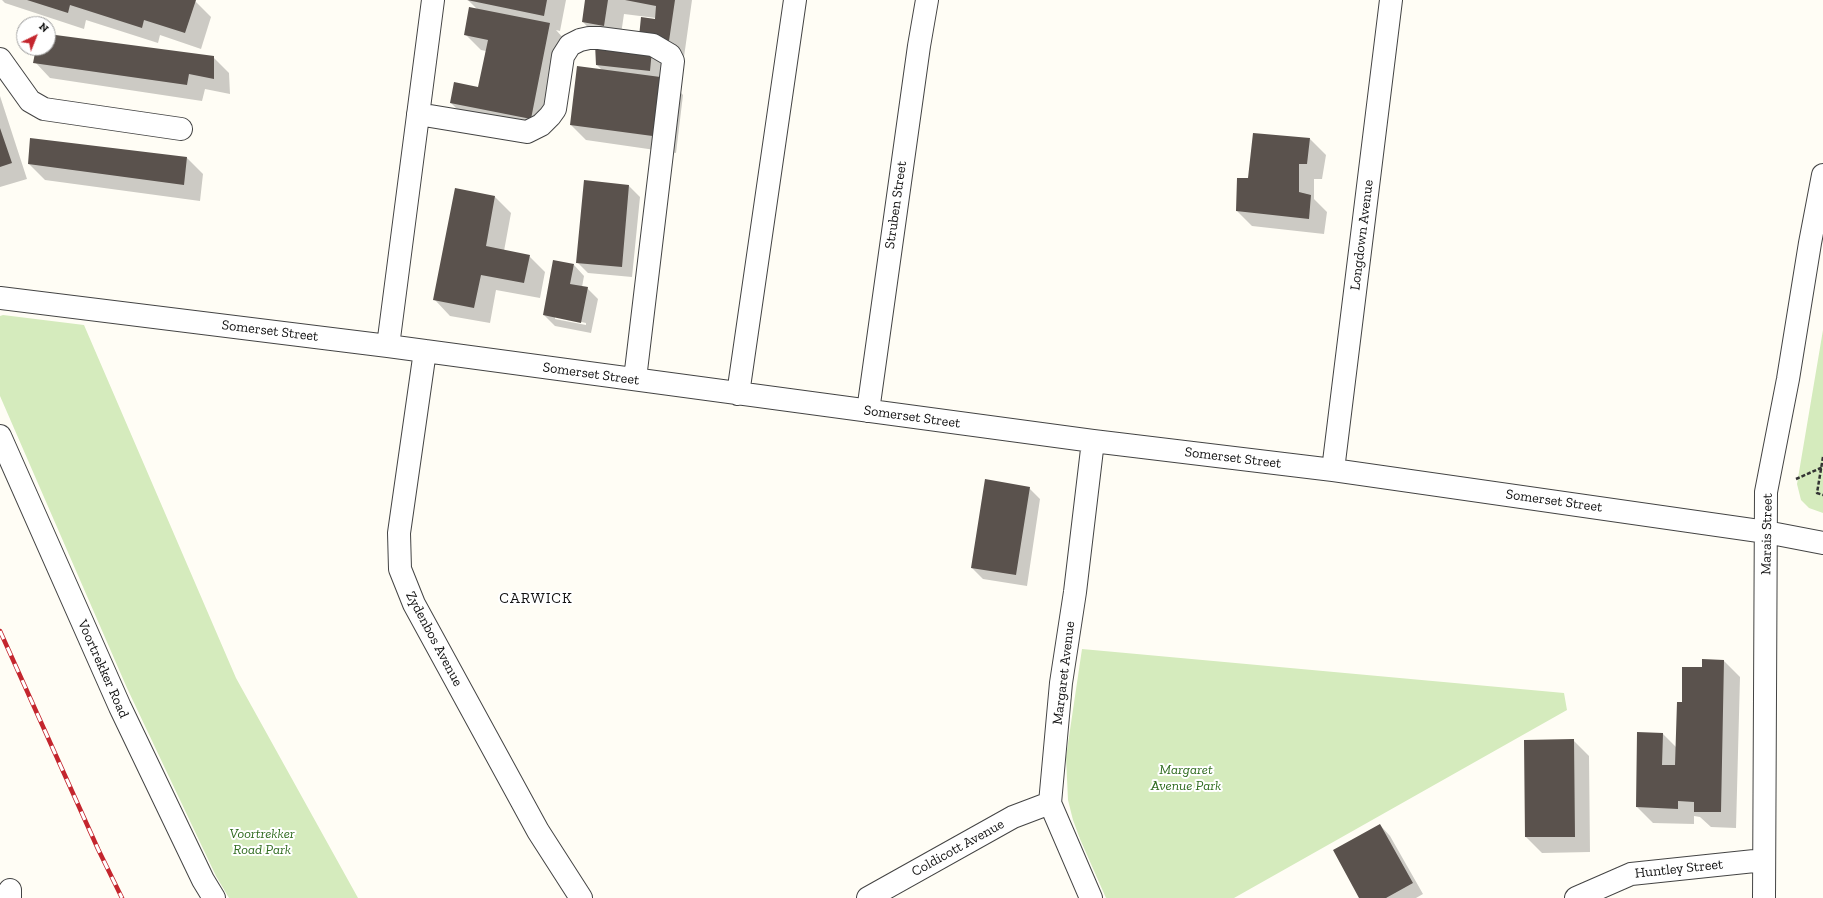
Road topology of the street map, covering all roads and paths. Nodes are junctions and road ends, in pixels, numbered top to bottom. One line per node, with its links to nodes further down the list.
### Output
1 (433, 0): 6 (street)
2 (796, 0): 13 (street)
3 (927, 0): 14 (street, Struben Street)
4 (1391, 0): 18 (street, Longdown Avenue)
5 (0, 59): 7 (street)
6 (418, 114): 10 (street); 12 (street)
7 (181, 129)
8 (1823, 174): 20 (street, Marais Street)
9 (0, 298): 10 (street, Somerset Street)
10 (388, 346): 11 (street, Somerset Street)
11 (425, 351): 12 (street, Somerset Street); 25 (street, Zydenbos Avenue)
12 (635, 380): 13 (street, Somerset Street)
13 (738, 394): 14 (street, Somerset Street)
14 (868, 411): 16 (street, Somerset Street)
15 (0, 436): 24 (street, Voortrekker Road)
16 (1092, 441): 18 (street, Somerset Street); 22 (street, Margaret Avenue)
17 (1823, 457): 19 (path)
18 (1333, 470): 20 (street, Somerset Street)
19 (1823, 494)
20 (1766, 532): 21 (street, Somerset Street); 23 (street, Marais Street)
21 (1823, 543)
22 (1050, 803): 26 (street, Coldicott Avenue); 27 (street, Margaret Avenue)
23 (1764, 860): 28 (street, Huntley Street); 29 (street, Marais Street)
24 (214, 898)
25 (581, 898)
26 (868, 898)
27 (1091, 898)
28 (1576, 898)
29 (1764, 898)

